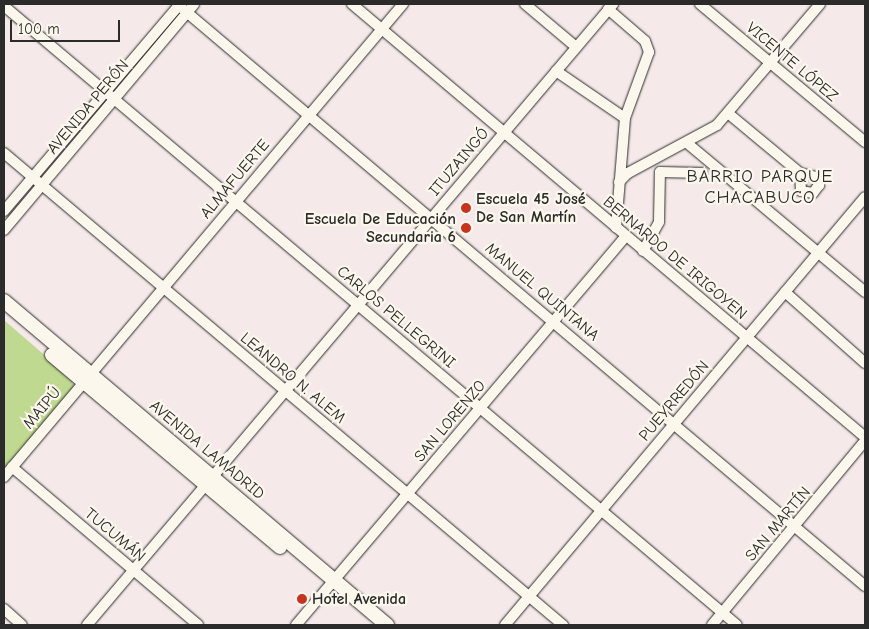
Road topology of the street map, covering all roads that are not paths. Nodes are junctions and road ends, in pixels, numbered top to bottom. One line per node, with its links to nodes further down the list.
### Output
1 (178, 4): 10 (street, MANUEL QUINTANA); 15 (street, AVENIDA PERÓN)
2 (194, 4): 10 (street, AVENIDA PERÓN)
3 (352, 4): 11 (street, BERNARDO DE IRIGOYEN)
4 (403, 4): 11 (street, ALMAFUERTE)
5 (525, 4): 12 (street)
6 (700, 4): 13 (street, VICENTE LÓPEZ)
7 (820, 4): 13 (street)
8 (4, 6): 15 (street, CARLOS PELLEGRINI)
9 (610, 6): 12 (street, ITUZAINGÓ); 19 (street)
10 (187, 12): 16 (street, AVENIDA PERÓN); 18 (street, MANUEL QUINTANA)
11 (382, 29): 18 (street, ALMAFUERTE); 20 (street, BERNARDO DE IRIGOYEN)
12 (576, 47): 14 (street, ITUZAINGÓ)
13 (770, 63): 17 (street); 21 (street, VICENTE LÓPEZ)
14 (556, 71): 19 (street); 20 (street, ITUZAINGÓ)
15 (105, 92): 16 (street, CARLOS PELLEGRINI); 26 (street, AVENIDA PERÓN)
16 (114, 99): 28 (street, AVENIDA PERÓN); 30 (street, CARLOS PELLEGRINI)
17 (729, 114): 22 (street); 25 (street)
18 (309, 115): 30 (street, ALMAFUERTE); 32 (street, MANUEL QUINTANA)
19 (625, 118): 27 (street)
20 (504, 133): 32 (street, ITUZAINGÓ); 33 (street, BERNARDO DE IRIGOYEN)
21 (865, 142)
22 (687, 143): 27 (street); 37 (street)
23 (4, 153): 26 (street, LEANDRO N. ALEM)
24 (702, 172): 36 (street)
25 (800, 173)
26 (32, 177): 28 (street, LEANDRO N. ALEM); 31 (street, AVENIDA PERÓN)
27 (619, 182): 33 (street)
28 (42, 185): 34 (street, AVENIDA PERÓN); 38 (street, LEANDRO N. ALEM)
29 (865, 196): 37 (street, PUEYRREDÓN)
30 (236, 202): 38 (street, ALMAFUERTE); 42 (street, CARLOS PELLEGRINI)
31 (4, 211)
32 (431, 219): 42 (street, ITUZAINGÓ); 44 (street, MANUEL QUINTANA)
33 (616, 228): 35 (street, BERNARDO DE IRIGOYEN)
34 (4, 230)
35 (626, 236): 36 (street, BERNARDO DE IRIGOYEN); 44 (street, SAN LORENZO)
36 (644, 251): 45 (street, BERNARDO DE IRIGOYEN)
37 (818, 253): 39 (street, PUEYRREDÓN); 40 (street)
38 (163, 288): 47 (street, ALMAFUERTE); 48 (street, LEANDRO N. ALEM)
39 (784, 292): 45 (street, PUEYRREDÓN); 46 (street)
40 (865, 292)
41 (4, 301): 47 (main road, AVENIDA LAMADRID)
42 (358, 305): 48 (street, ITUZAINGÓ); 49 (street, CARLOS PELLEGRINI)
43 (4, 314): 47 (main road, AVENIDA LAMADRID)
44 (553, 322): 49 (street, SAN LORENZO); 50 (street, MANUEL QUINTANA)
45 (747, 337): 50 (street, PUEYRREDÓN); 51 (street, BERNARDO DE IRIGOYEN)
46 (865, 363)
47 (87, 378): 52 (street, MAIPÚ); 54 (main road, AVENIDA LAMADRID)
48 (286, 391): 54 (street, ITUZAINGÓ); 55 (street, LEANDRO N. ALEM)
49 (480, 408): 55 (street, SAN LORENZO); 56 (street, CARLOS PELLEGRINI)
50 (674, 424): 56 (street, PUEYRREDÓN); 57 (street, MANUEL QUINTANA)
51 (865, 439): 57 (street, SAN MARTÍN)
52 (12, 467): 53 (street, MAIPÚ); 58 (street, TUCUMÁN)
53 (4, 477)
54 (209, 481): 58 (street, ITUZAINGÓ); 59 (main road, AVENIDA LAMADRID)
55 (408, 494): 59 (street, SAN LORENZO); 61 (street, LEANDRO N. ALEM)
56 (601, 511): 61 (street, PUEYRREDÓN); 63 (street, CARLOS PELLEGRINI)
57 (796, 526): 60 (street, MANUEL QUINTANA); 63 (street, SAN MARTÍN)
58 (134, 570): 65 (street, ITUZAINGÓ); 66 (street, TUCUMÁN)
59 (331, 584): 67 (street, SAN LORENZO); 68 (main road, AVENIDA LAMADRID); 69 (main road, AVENIDA LAMADRID)
60 (865, 586)
61 (529, 597): 70 (street, PUEYRREDÓN); 71 (street, LEANDRO N. ALEM)
62 (4, 610): 64 (street)
63 (722, 613): 72 (street, SAN MARTÍN); 73 (street, CARLOS PELLEGRINI)
64 (22, 625)
65 (87, 625)
66 (198, 625)
67 (296, 625)
68 (372, 625)
69 (387, 625)
70 (505, 625)
71 (563, 625)
72 (712, 625)
73 (737, 625)

